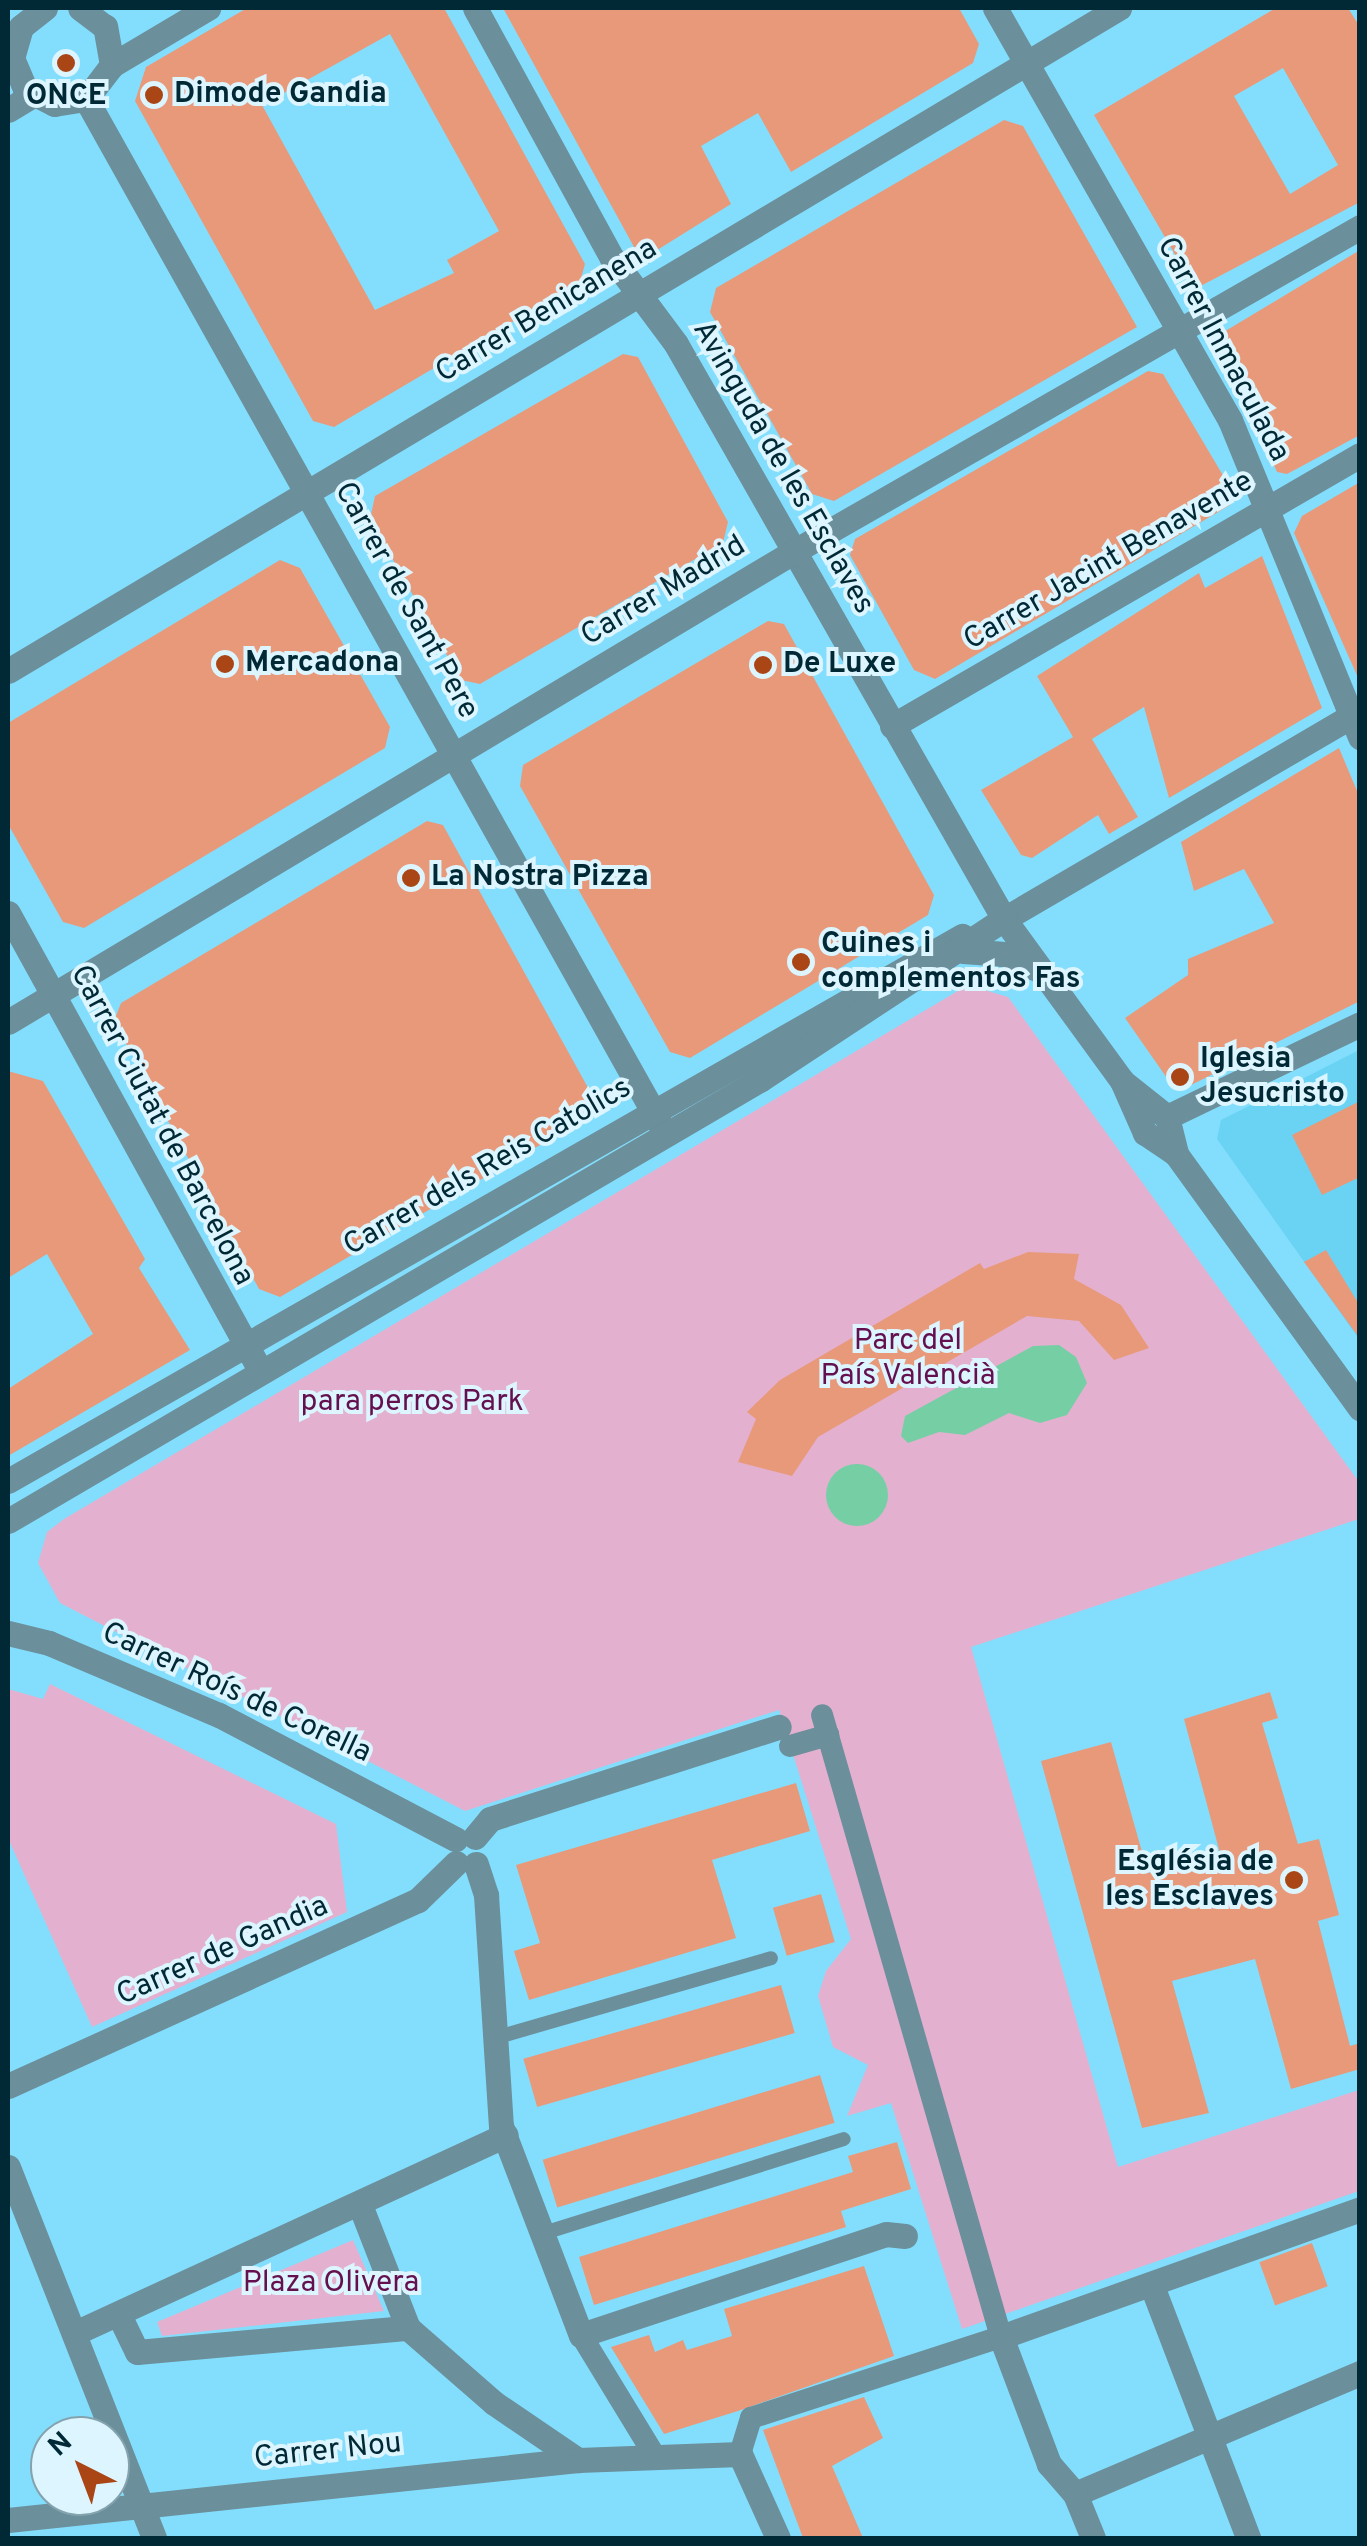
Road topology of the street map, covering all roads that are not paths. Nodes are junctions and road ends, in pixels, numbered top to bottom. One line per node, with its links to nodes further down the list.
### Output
1 (80, 8): 9 (street)
2 (208, 8): 9 (street)
3 (475, 8): 14 (street, Avinguda de les Esclaves)
4 (995, 8): 8 (street, Carrer Inmaculada)
5 (1119, 8): 8 (street, Carrer Benicanena)
6 (39, 9): 7 (street)
7 (10, 60): 10 (street)
8 (1026, 62): 14 (street, Carrer Benicanena); 15 (street, Carrer Inmaculada)
9 (112, 64): 11 (street)
10 (33, 95): 11 (street); 12 (street)
11 (86, 98): 17 (street, Carrer de Sant Pere)
12 (8, 110)
13 (1360, 227): 15 (street, Carrer Madrid)
14 (639, 295): 17 (street, Carrer Benicanena); 19 (street, Avinguda de les Esclaves)
15 (1178, 329): 18 (street, Carrer Inmaculada); 19 (street, Carrer Madrid)
16 (1360, 455): 18 (street, Carrer Jacint Benavente)
17 (306, 493): 20 (street, Carrer Benicanena); 23 (street, Carrer de Sant Pere)
18 (1267, 508): 21 (street, Carrer Inmaculada); 22 (street, Carrer Jacint Benavente)
19 (793, 552): 22 (street, Avinguda de les Esclaves); 23 (street, Carrer Madrid)
20 (8, 671)
21 (1357, 721): 25 (street, Carrer dels Reis Catolics)
22 (892, 726): 25 (street, Avinguda de les Esclaves)
23 (454, 755): 28 (street, Carrer Madrid); 32 (street, Carrer de Sant Pere)
24 (8, 912): 28 (street, Carrer Ciutat de Barcelona)
25 (1004, 919): 26 (street, Carrer dels Reis Catolics); 27 (street, Avinguda de les Esclaves); 32 (street, Carrer dels Reis Catolics)
26 (962, 951): 27 (street); 35 (street, Carrer dels Reis Catolics)
27 (1042, 971): 31 (street, Avinguda de les Esclaves)
28 (54, 995): 29 (street, Carrer Madrid); 37 (street, Carrer Ciutat de Barcelona)
29 (8, 1022)
30 (1360, 1024): 34 (street)
31 (1122, 1080): 33 (street, Avinguda de les Esclaves); 34 (street, Avinguda de les Esclaves)
32 (654, 1111): 35 (street, Carrer de Sant Pere); 37 (street, Carrer dels Reis Catolics)
33 (1133, 1111): 34 (street); 36 (street, Avinguda de les Esclaves)
34 (1168, 1116): 36 (street, Avinguda de les Esclaves)
35 (666, 1135): 38 (street, Carrer dels Reis Catolics)
36 (1176, 1154): 39 (street, Avinguda de les Esclaves)
37 (244, 1346): 38 (street, Carrer Ciutat de Barcelona); 40 (street, Carrer dels Reis Catolics)
38 (260, 1370): 41 (street, Carrer dels Reis Catolics)
39 (1360, 1408)
40 (8, 1481)
41 (8, 1521)
42 (8, 1633): 44 (street, Carrer Roís de Corella)
43 (785, 1737): 44 (street, Carrer de Gandia); 60 (street)
44 (465, 1851): 46 (street); 47 (street, Carrer de Gandia)
45 (772, 1958): 46 (lane)
46 (498, 2037): 48 (street)
47 (8, 2086)
48 (506, 2135): 51 (street); 53 (street)
49 (844, 2139): 53 (lane)
50 (8, 2168): 58 (street)
51 (360, 2205): 56 (street); 57 (street)
52 (1360, 2209): 55 (street)
53 (544, 2233): 59 (street)
54 (906, 2236): 59 (street)
55 (1152, 2286): 60 (street); 62 (street)
56 (119, 2316): 57 (street); 58 (street)
57 (408, 2328): 65 (street)
58 (75, 2332): 67 (street)
59 (581, 2335): 64 (street)
60 (1001, 2337): 63 (street); 66 (street)
61 (1360, 2374): 62 (street)
62 (1210, 2434): 66 (street); 72 (street)
63 (740, 2454): 64 (street, Carrer Nou); 69 (street)
64 (655, 2456): 65 (street, Carrer Nou)
65 (578, 2460): 67 (street, Carrer Nou)
66 (1075, 2494): 71 (street)
67 (140, 2503): 68 (street, Carrer Nou); 70 (street)
68 (8, 2520)
69 (772, 2537)
70 (154, 2538)
71 (1093, 2538)
72 (1248, 2538)

